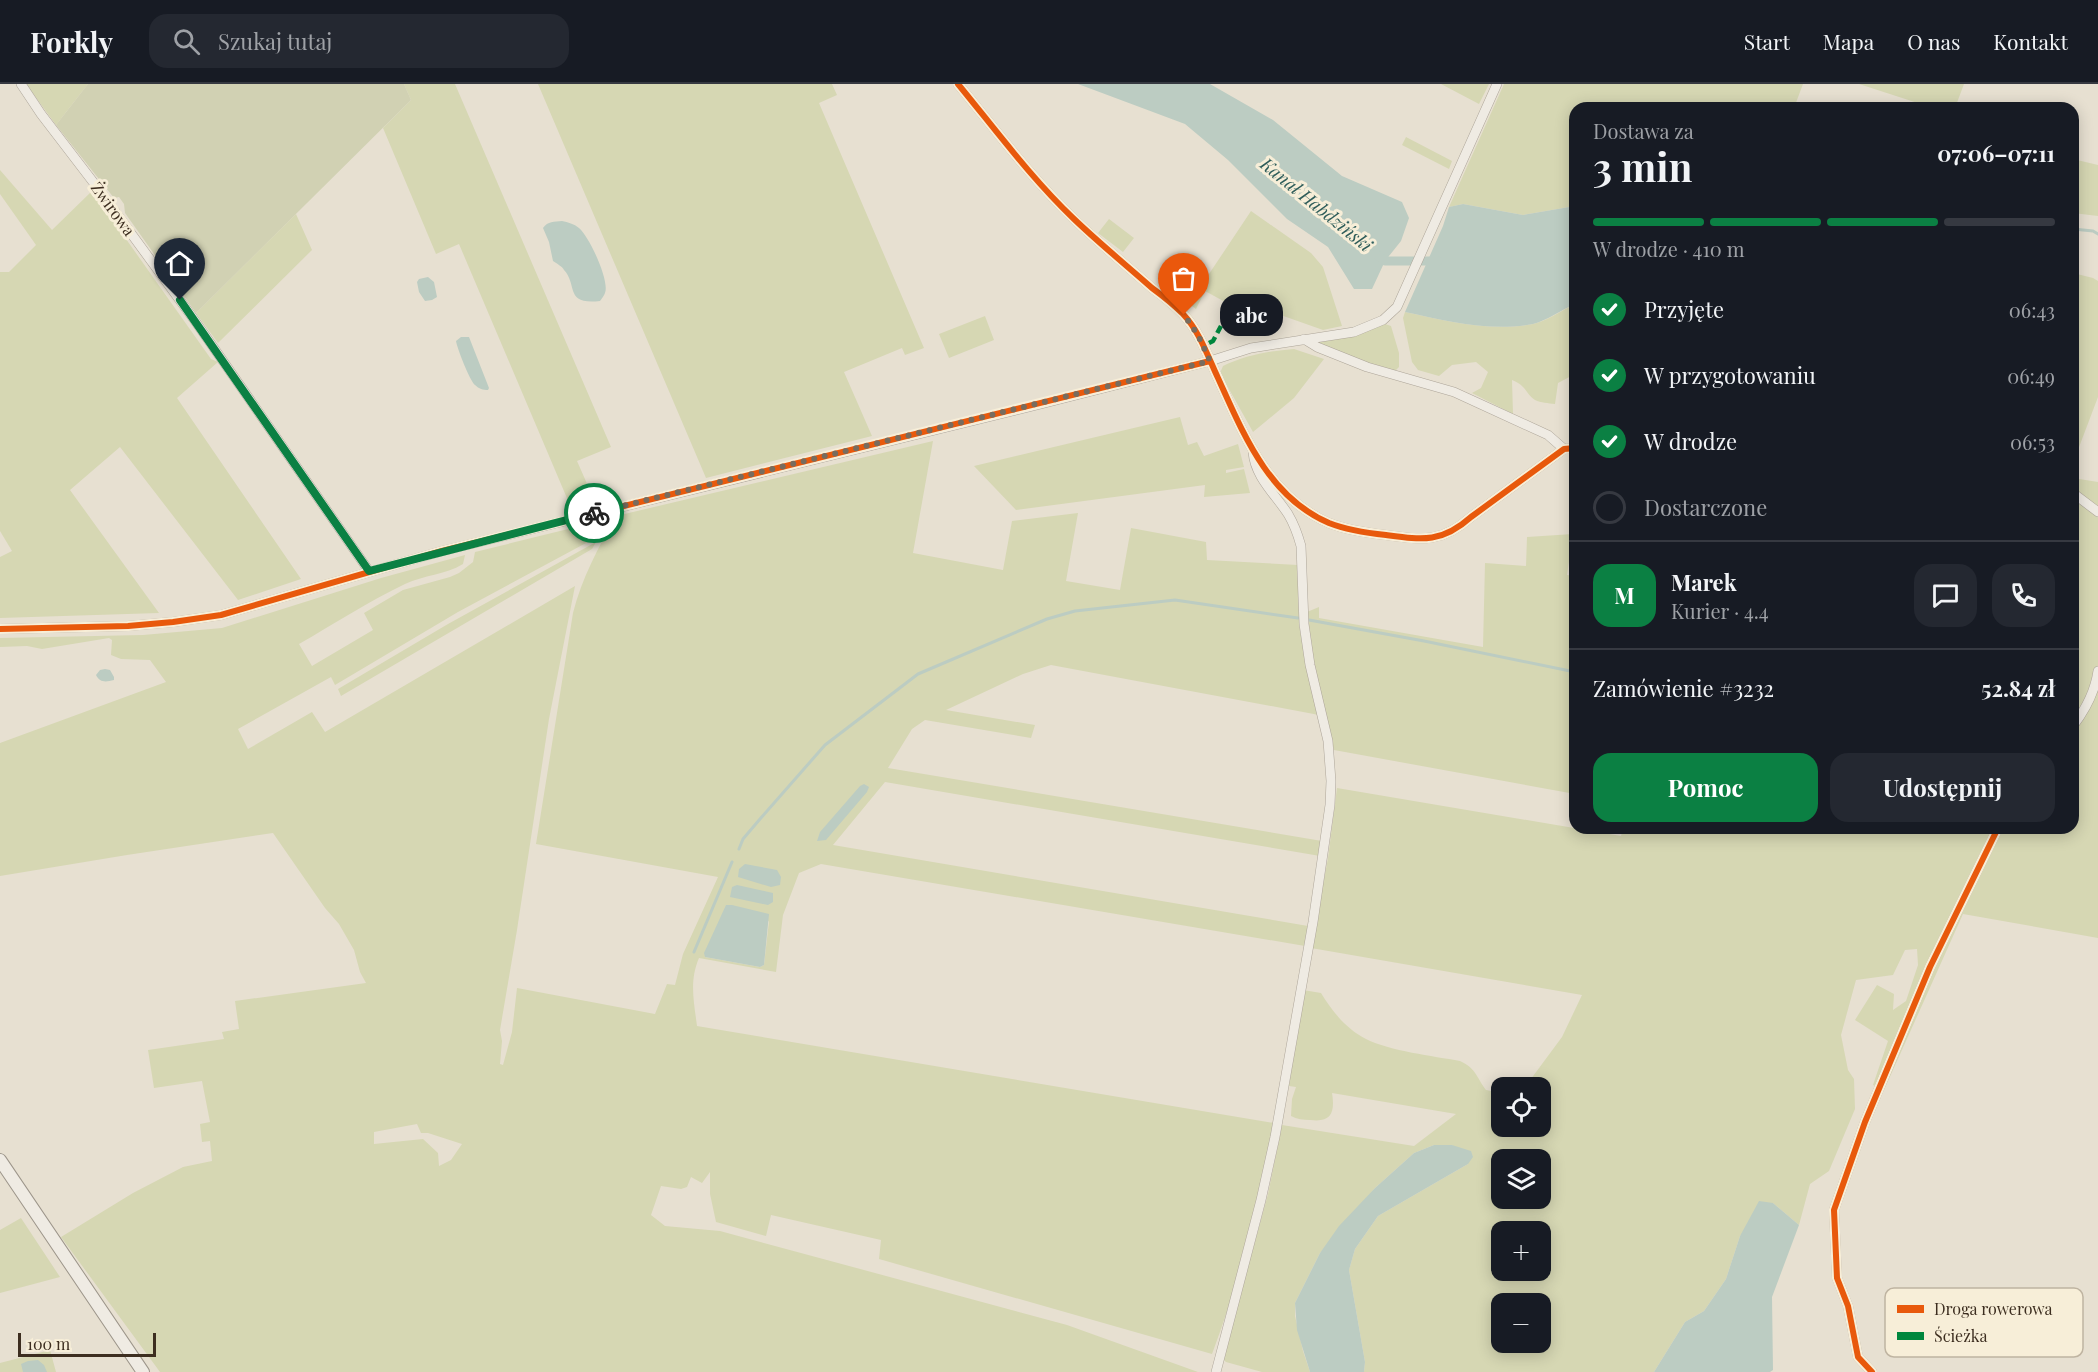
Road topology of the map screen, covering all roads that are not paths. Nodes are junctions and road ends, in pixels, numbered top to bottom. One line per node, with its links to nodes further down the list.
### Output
1 (21, 84): 11 (street, Żwirowa)
2 (958, 84): 5 (street)
3 (1497, 84): 4 (street)
4 (1304, 339): 5 (street); 7 (street)
5 (1210, 361): 8 (street); 11 (street)
6 (1569, 448): 7 (street)
7 (1564, 449): 8 (street)
8 (1253, 452): 18 (street)
9 (2079, 498): 10 (street)
10 (2098, 512)
11 (369, 571): 12 (street)
12 (0, 629)
13 (2098, 671): 14 (street)
14 (2079, 717)
15 (1995, 834): 19 (street)
16 (0, 1160): 17 (main road)
17 (143, 1372)
18 (1216, 1372)
19 (1872, 1372)

